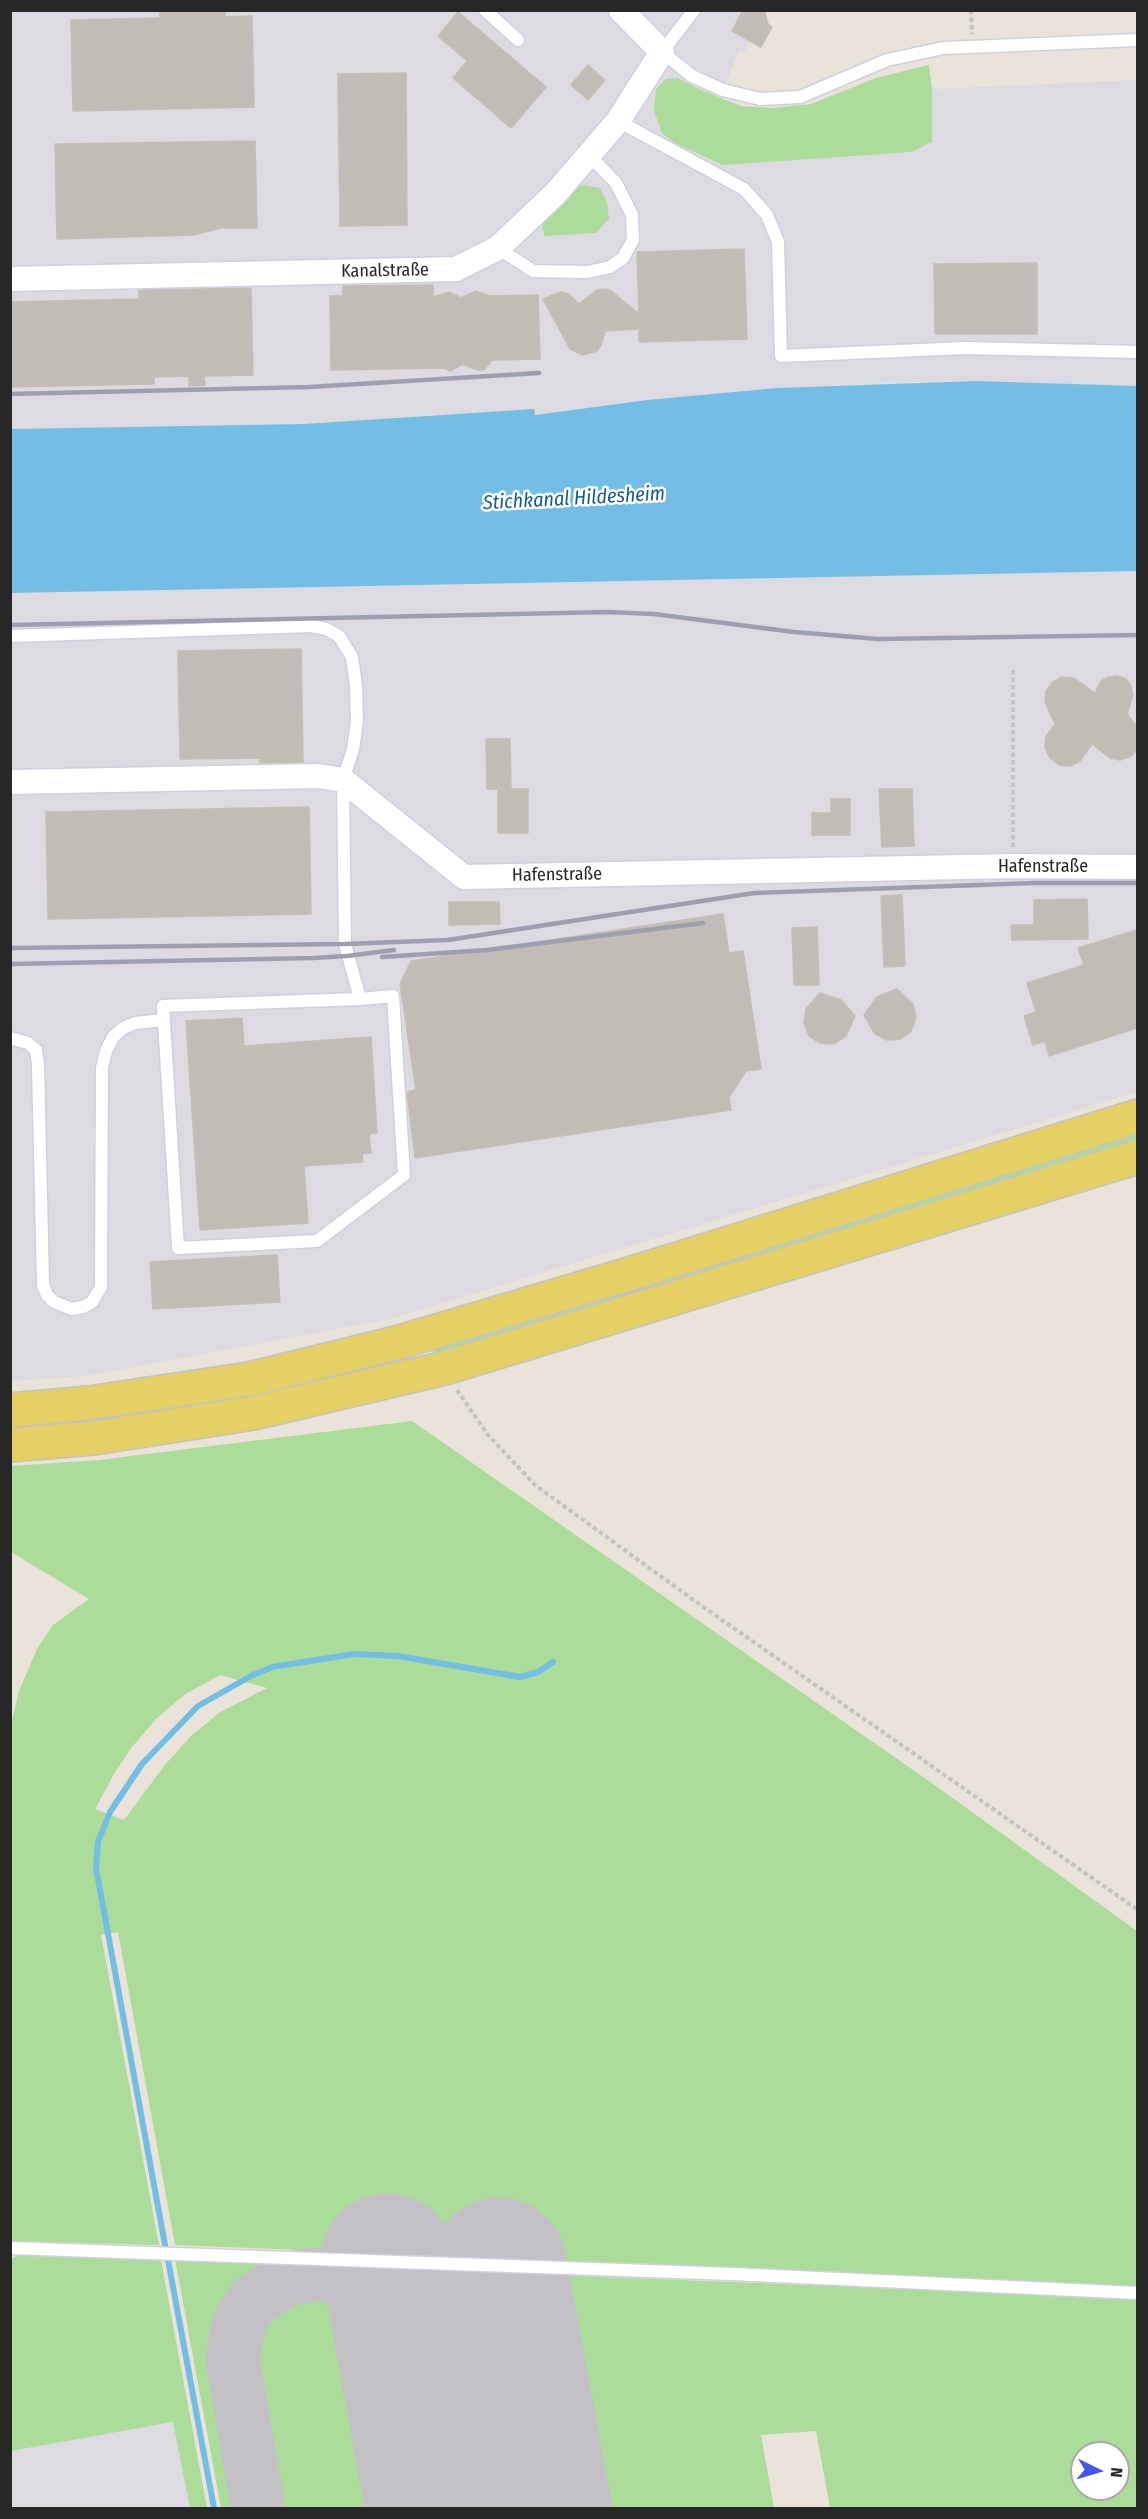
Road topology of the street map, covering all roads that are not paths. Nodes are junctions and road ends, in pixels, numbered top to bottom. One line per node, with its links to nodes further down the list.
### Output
1 (485, 10): 4 (lane)
2 (621, 10): 6 (street)
3 (694, 10): 6 (lane)
4 (518, 40)
5 (1137, 40): 6 (lane)
6 (662, 52): 7 (street, Kanalstraße)
7 (618, 122): 8 (street, Kanalstraße); 11 (lane)
8 (590, 155): 9 (street, Kanalstraße); 9 (lane)
9 (498, 248): 10 (street, Kanalstraße)
10 (10, 279)
11 (1137, 352)
12 (10, 636): 13 (lane)
13 (343, 780): 14 (street); 15 (street, Hafenstraße); 16 (lane)
14 (10, 782)
15 (1137, 867)
16 (360, 999): 17 (lane); 17 (lane)
17 (164, 1020): 18 (lane)
18 (10, 1038)
19 (1137, 1116): 21 (main road)
20 (1137, 1157): 22 (main road)
21 (10, 1410)
22 (10, 1445)
23 (10, 2248): 24 (lane)
24 (1137, 2293)

